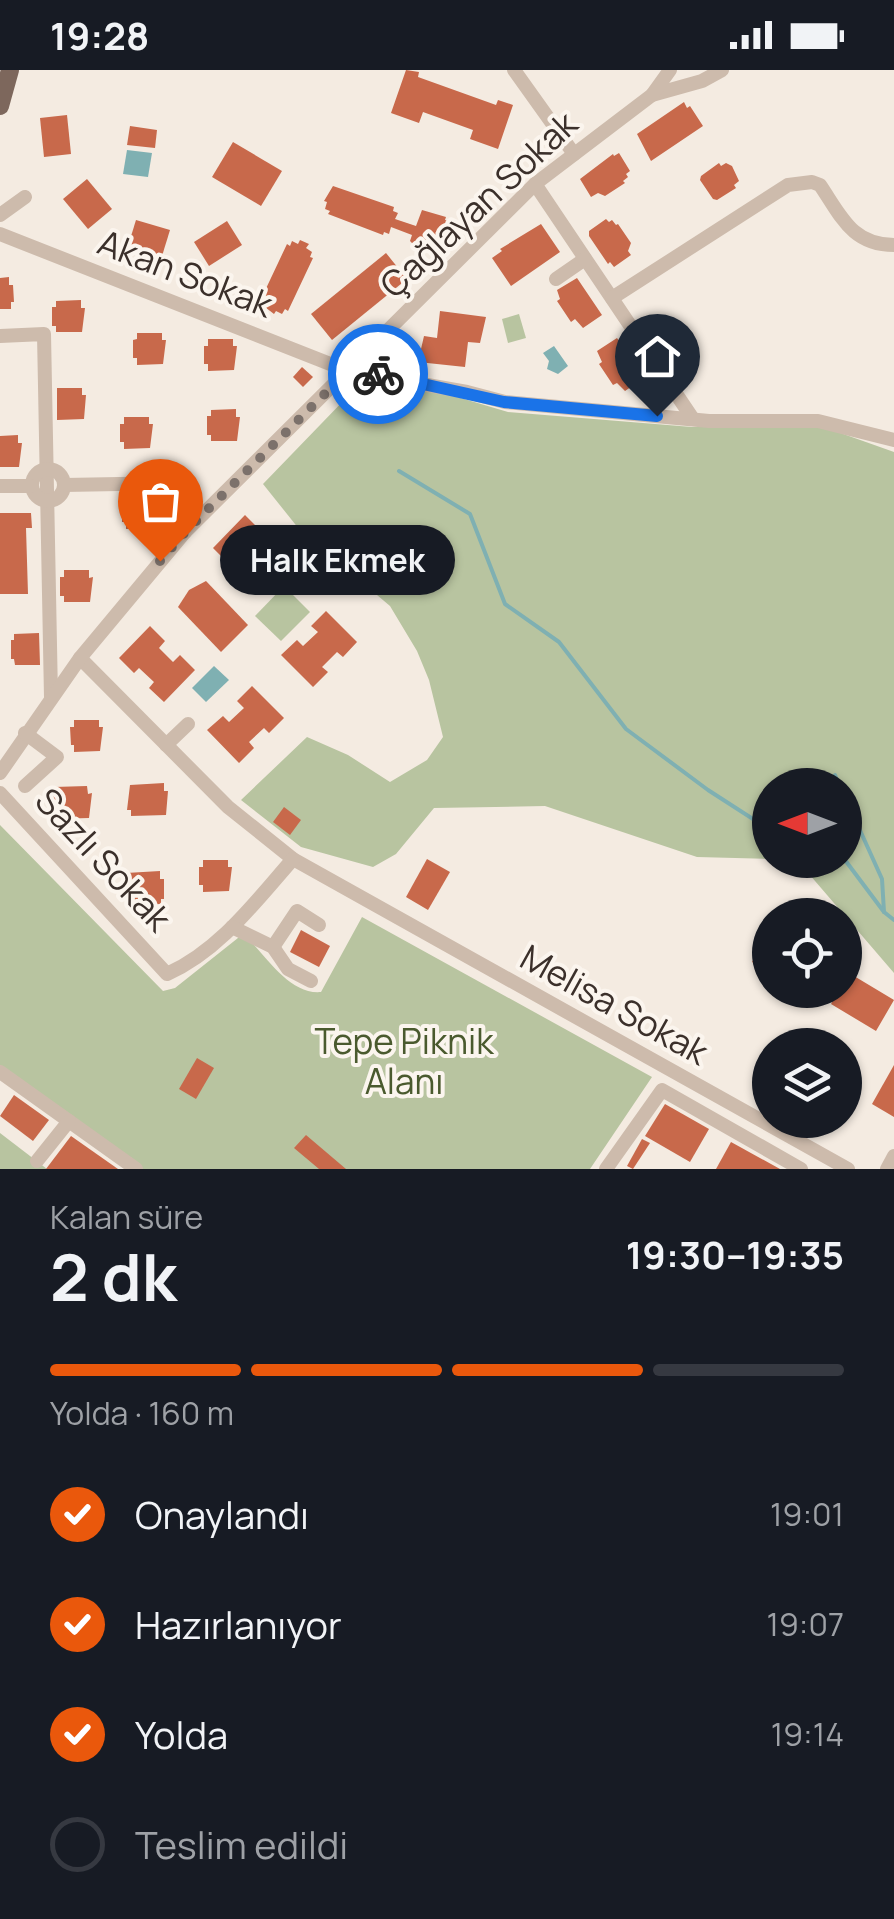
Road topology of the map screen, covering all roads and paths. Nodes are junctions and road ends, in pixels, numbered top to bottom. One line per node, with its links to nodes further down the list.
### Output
1 (10, 70): 6 (main road)
2 (514, 70): 7 (street)
3 (670, 70): 5 (street)
4 (722, 70): 5 (street)
5 (652, 95): 7 (street, Çağlayan Sokak)
6 (0, 106)
7 (574, 154): 8 (street, Çağlayan Sokak)
8 (535, 184): 13 (street); 17 (street, Çağlayan Sokak)
9 (25, 197): 10 (street)
10 (0, 215)
11 (0, 234): 17 (street, Akan Sokak)
12 (894, 245): 15 (street)
13 (585, 259): 14 (street); 15 (street)
14 (556, 279)
15 (612, 298): 18 (street)
16 (0, 336): 20 (street)
17 (348, 371): 18 (street, Akan Sokak); 25 (street, Çağlayan Sokak)
18 (693, 419): 19 (street, Akan Sokak)
19 (894, 440)
20 (48, 469): 21 (street); 23 (street); 24 (street)
21 (64, 485): 24 (street); 25 (street)
22 (0, 486): 23 (street)
23 (31, 486): 24 (street)
24 (48, 502): 27 (street)
25 (185, 532): 26 (street, Çağlayan Sokak)
26 (80, 658): 27 (street, Çağlayan Sokak); 30 (street, Melisa Sokak)
27 (51, 697): 29 (street, Çağlayan Sokak)
28 (188, 724): 30 (street)
29 (25, 733): 31 (street, Çağlayan Sokak); 32 (street)
30 (166, 745): 34 (street, Melisa Sokak)
31 (0, 773)
32 (25, 786)
33 (0, 792): 37 (street, Sazlı Sokak)
34 (292, 859): 35 (street, Melisa Sokak); 37 (street, Sazlı Sokak)
35 (352, 892): 47 (street, Melisa Sokak); 48 (street, Melisa Sokak)
36 (319, 925): 38 (street)
37 (232, 927): 38 (street)
38 (273, 947): 39 (street)
39 (310, 982)
40 (0, 1072): 41 (street)
41 (69, 1121): 43 (street); 44 (street)
42 (894, 1156): 49 (street)
43 (38, 1161)
44 (136, 1169)
45 (606, 1169): 46 (street)
46 (801, 1169)
47 (829, 1169)
48 (848, 1169)
49 (887, 1169)

